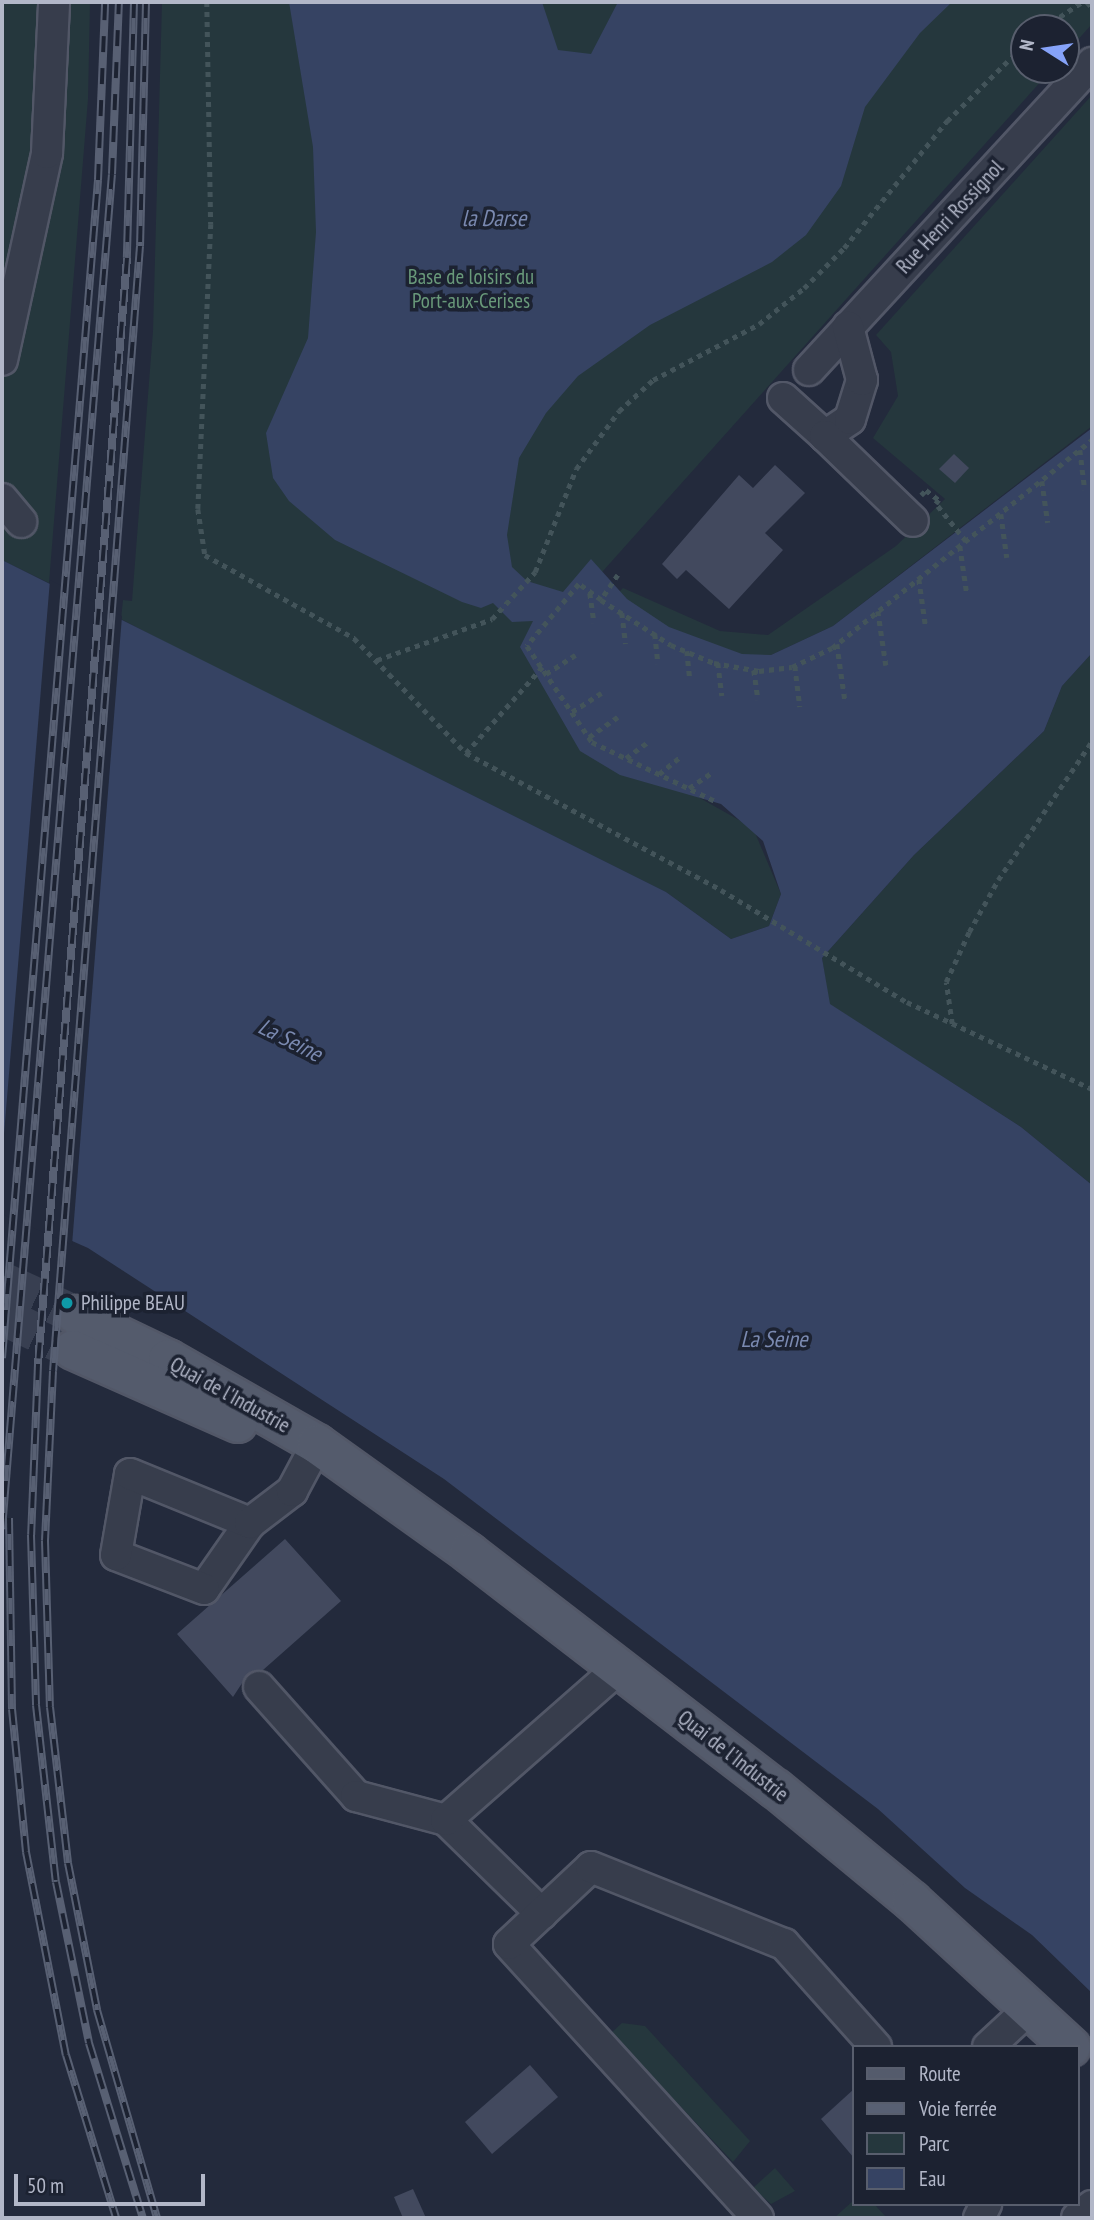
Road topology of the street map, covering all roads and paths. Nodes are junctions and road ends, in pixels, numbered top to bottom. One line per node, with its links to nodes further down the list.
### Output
1 (54, 2): 9 (street)
2 (207, 2): 41 (path)
3 (1084, 2): 4 (path); 5 (path)
4 (1092, 7)
5 (1065, 14)
6 (1010, 59): 41 (path)
7 (1092, 63): 8 (street, Rue Henri Rossignol)
8 (848, 327): 10 (street, Rue Henri Rossignol); 12 (street)
9 (2, 360)
10 (809, 370)
11 (783, 398): 12 (street)
12 (825, 436): 19 (street)
13 (1092, 440): 14 (path)
14 (1080, 450): 15 (path); 16 (path)
15 (1042, 481): 21 (path); 23 (path)
16 (1084, 490)
17 (928, 492): 19 (path)
18 (2, 499): 22 (street)
19 (924, 513)
20 (943, 513): 24 (path)
21 (1001, 513): 24 (path); 26 (path)
22 (22, 522)
23 (1048, 523)
24 (966, 541): 25 (path)
25 (960, 545): 28 (path); 30 (path)
26 (1007, 558)
27 (618, 575): 31 (path)
28 (919, 579): 32 (path); 35 (path)
29 (590, 592): 31 (path); 34 (path); 46 (path)
30 (967, 594)
31 (601, 600): 33 (path)
32 (878, 611): 38 (path); 44 (path)
33 (622, 613): 36 (path); 37 (path)
34 (594, 623)
35 (926, 628)
36 (655, 634): 39 (path); 43 (path)
37 (626, 644)
38 (837, 644): 45 (path); 53 (path)
39 (687, 651): 42 (path); 49 (path)
40 (575, 655): 48 (path)
41 (377, 660): 60 (path)
42 (718, 663): 47 (path); 51 (path)
43 (658, 664)
44 (886, 665)
45 (795, 666): 47 (path); 54 (path)
46 (542, 667): 48 (path); 60 (path)
47 (754, 670): 52 (path)
48 (546, 674): 55 (path)
49 (690, 677)
50 (601, 693): 55 (path)
51 (722, 696)
52 (758, 700)
53 (845, 701)
54 (800, 707)
55 (572, 712): 57 (path)
56 (618, 717): 57 (path)
57 (589, 737): 61 (path)
58 (648, 741): 61 (path)
59 (1092, 741): 67 (path)
60 (466, 753): 67 (path)
61 (625, 758): 64 (path)
62 (680, 758): 64 (path)
63 (710, 773): 65 (path)
64 (659, 774): 65 (path)
65 (689, 788): 66 (path)
66 (715, 801)
67 (952, 1025): 68 (path)
68 (1092, 1089)
69 (74, 1332): 70 (main road, Quai de l'Industrie)
70 (313, 1452): 71 (street); 72 (main road, Quai de l'Industrie)
71 (250, 1523): 71 (street)
72 (619, 1668): 74 (street); 76 (main road, Quai de l'Industrie)
73 (259, 1687): 74 (street)
74 (446, 1820): 75 (street)
75 (542, 1914): 77 (street); 81 (street)
76 (1030, 2008): 78 (street); 79 (main road, Quai de l'Industrie)
77 (874, 2045)
78 (990, 2045)
79 (1069, 2045)
80 (1092, 2206): 82 (street)
81 (758, 2218)
82 (1077, 2218)

